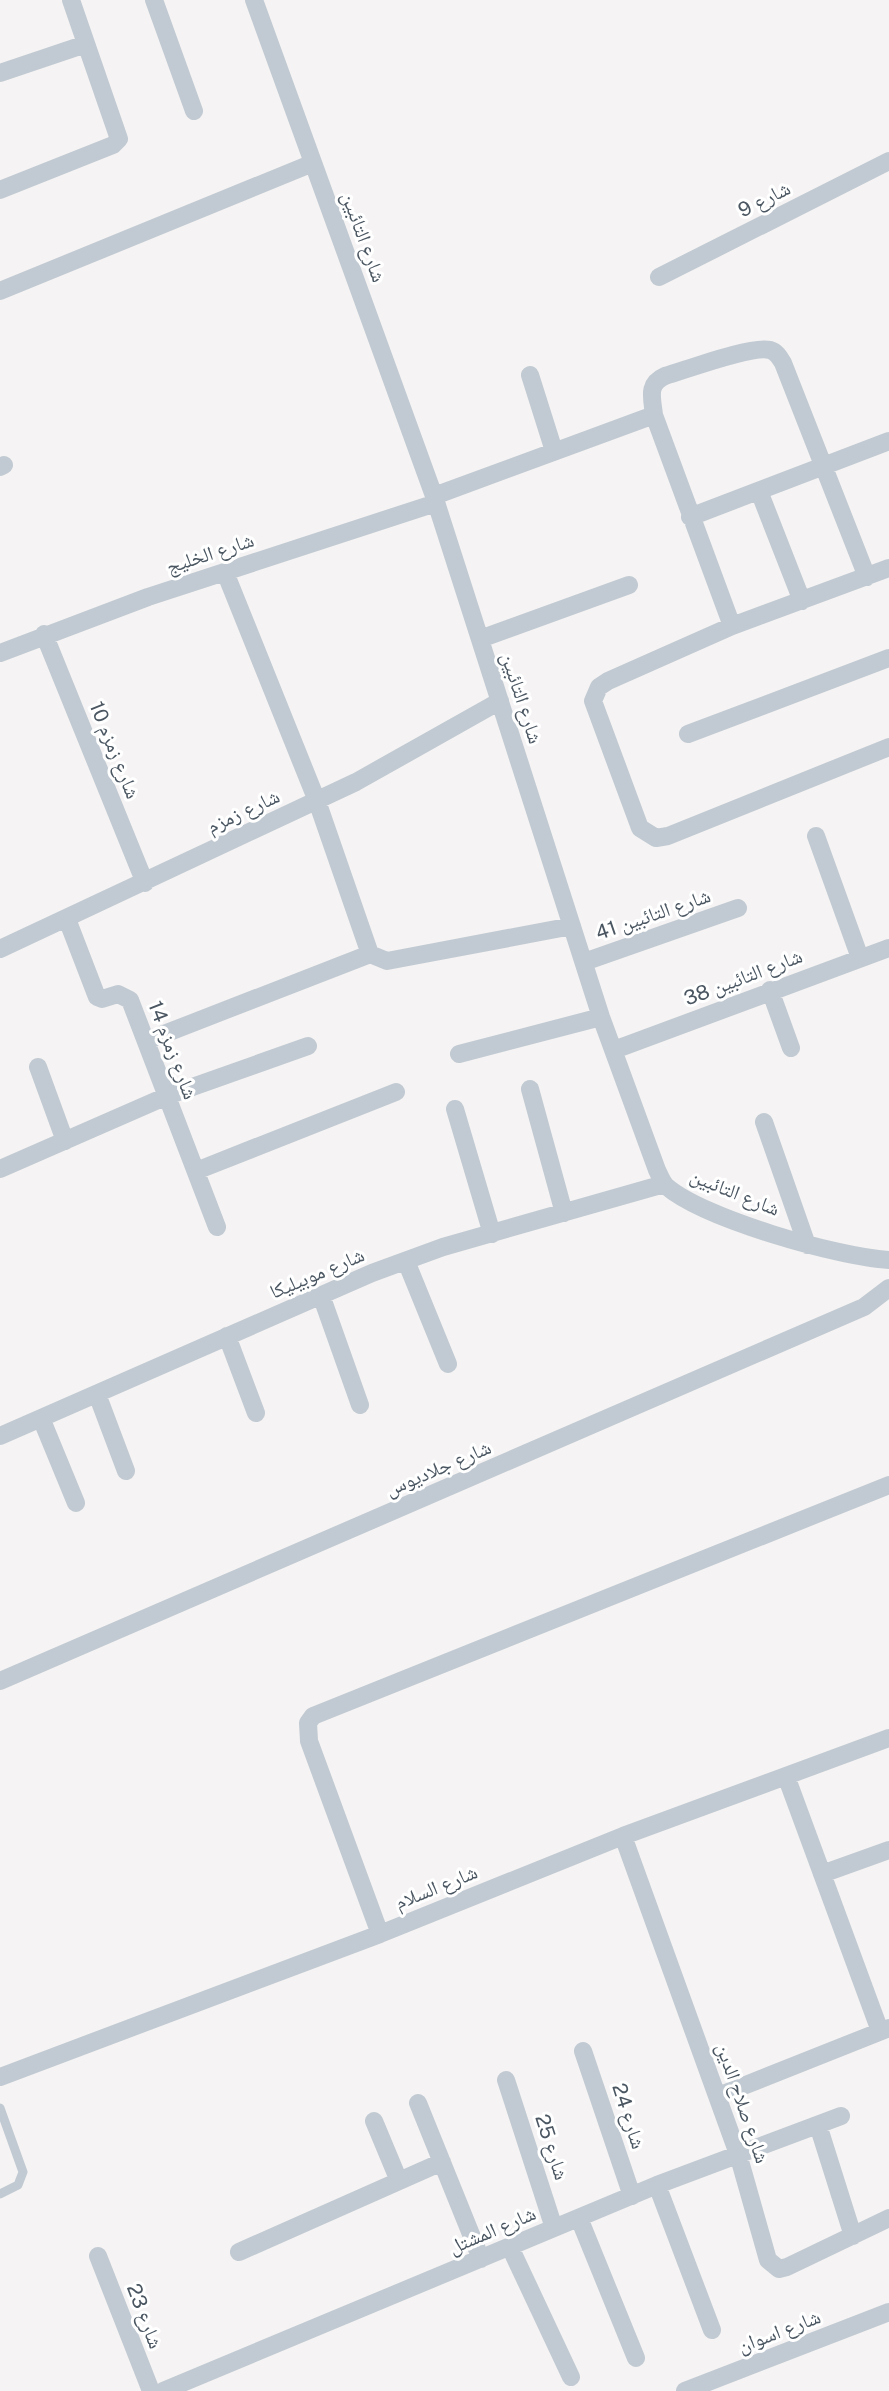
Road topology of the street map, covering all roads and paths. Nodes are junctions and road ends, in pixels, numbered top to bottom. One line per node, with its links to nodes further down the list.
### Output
1 (70, 0): 4 (street)
2 (154, 0): 6 (street)
3 (254, 0): 8 (street, شارع التائبين)
4 (86, 44): 5 (street); 9 (street)
5 (0, 73)
6 (194, 111)
7 (889, 161): 10 (street, شارع 9)
8 (313, 163): 11 (street); 18 (street, شارع التائبين)
9 (0, 190)
10 (659, 277)
11 (0, 291)
12 (530, 375): 15 (street)
13 (654, 415): 15 (street, شارع الخليج); 16 (street); 19 (street)
14 (889, 441): 16 (street)
15 (554, 451): 18 (street, شارع الخليج)
16 (825, 466): 17 (street); 22 (street)
17 (759, 491): 19 (street); 24 (street)
18 (435, 500): 21 (street, شارع الخليج); 27 (street, شارع التائبين)
19 (690, 517): 25 (street)
20 (889, 568): 22 (street)
21 (225, 572): 26 (street, شارع الخليج); 33 (street)
22 (867, 577): 24 (street)
23 (629, 585): 27 (street)
24 (802, 601): 25 (street)
25 (732, 626): 32 (street)
26 (44, 634): 28 (street, شارع الخليج); 35 (street, شارع زمزم 10)
27 (480, 639): 30 (street, شارع التائبين)
28 (0, 652)
29 (889, 658): 31 (street)
30 (500, 701): 33 (street, شارع زمزم); 38 (street, شارع التائبين)
31 (688, 734)
32 (889, 747)
33 (317, 801): 35 (street, شارع زمزم); 41 (street)
34 (816, 836): 42 (street)
35 (146, 883): 37 (street, شارع زمزم)
36 (738, 908): 43 (street, شارع التائبين 41)
37 (67, 919): 40 (street, شارع زمزم); 46 (street, شارع زمزم 14)
38 (572, 926): 41 (street); 43 (street, شارع التائبين)
39 (889, 948): 42 (street, شارع التائبين 38)
40 (0, 950)
41 (370, 954): 46 (street)
42 (860, 958): 44 (street, شارع التائبين 38)
43 (584, 962): 45 (street, شارع التائبين)
44 (770, 990): 48 (street); 49 (street, شارع التائبين 38)
45 (601, 1017): 49 (street, شارع التائبين); 50 (street)
46 (146, 1041): 54 (street, شارع زمزم 14)
47 (308, 1046): 54 (street)
48 (791, 1048)
49 (614, 1050): 60 (street, شارع التائبين)
50 (459, 1054)
51 (38, 1067): 57 (street)
52 (530, 1089): 61 (street)
53 (396, 1092): 59 (street)
54 (166, 1096): 57 (street); 59 (street, شارع زمزم 14)
55 (455, 1109): 63 (street)
56 (764, 1122): 64 (street)
57 (65, 1141): 58 (street)
58 (0, 1169)
59 (196, 1172): 62 (street, شارع زمزم 14)
60 (664, 1184): 61 (street, شارع موبيليكا); 64 (street, شارع التائبين)
61 (564, 1213): 63 (street, شارع موبيليكا)
62 (217, 1227)
63 (492, 1234): 66 (street, شارع موبيليكا)
64 (807, 1245): 65 (street, شارع التائبين)
65 (889, 1260)
66 (406, 1261): 68 (street, شارع موبيليكا); 70 (street)
67 (889, 1287): 79 (street, شارع جلاديوس)
68 (321, 1295): 69 (street, شارع موبيليكا); 72 (street)
69 (227, 1336): 71 (street, شارع موبيليكا); 73 (street)
70 (448, 1364)
71 (96, 1394): 74 (street, شارع موبيليكا); 76 (street)
72 (360, 1405)
73 (256, 1413)
74 (41, 1418): 75 (street, شارع موبيليكا); 78 (street)
75 (0, 1436)
76 (126, 1472)
77 (889, 1485): 85 (street)
78 (76, 1503)
79 (0, 1681)
80 (889, 1738): 81 (street, شارع السلام)
81 (786, 1776): 82 (street, شارع السلام); 84 (street)
82 (623, 1836): 85 (street, شارع السلام); 90 (street, شارع صلاح الدين)
83 (889, 1850): 84 (street)
84 (822, 1874): 86 (street)
85 (380, 1934): 88 (street, شارع السلام)
86 (885, 2029): 90 (street)
87 (583, 2051): 101 (street, شارع 24)
88 (0, 2077)
89 (506, 2080): 104 (street, شارع 25)
90 (718, 2096): 96 (street, شارع صلاح الدين)
91 (418, 2103): 97 (street)
92 (0, 2109): 100 (lane)
93 (841, 2116): 95 (street, شارع المشتل)
94 (374, 2121): 98 (street)
95 (818, 2125): 96 (street, شارع المشتل); 105 (street)
96 (738, 2154): 99 (street, شارع المشتل); 105 (street, شارع صلاح الدين)
97 (442, 2162): 98 (street); 109 (street)
98 (399, 2181): 107 (street)
99 (657, 2185): 101 (street, شارع المشتل); 111 (street)
100 (0, 2194)
101 (632, 2196): 102 (street, شارع المشتل)
102 (579, 2218): 104 (street, شارع المشتل); 112 (street)
103 (889, 2218): 105 (street, شارع صلاح الدين)
104 (555, 2228): 106 (street, شارع المشتل)
105 (853, 2236)
106 (510, 2247): 109 (street, شارع المشتل); 113 (street)
107 (239, 2252)
108 (98, 2256): 114 (street, شارع 23)
109 (481, 2259): 115 (street, شارع المشتل)
110 (889, 2312): 116 (street, شارع اسوان)
111 (712, 2330)
112 (636, 2358)
113 (571, 2377)
114 (151, 2391)
115 (163, 2391)
116 (685, 2391)

